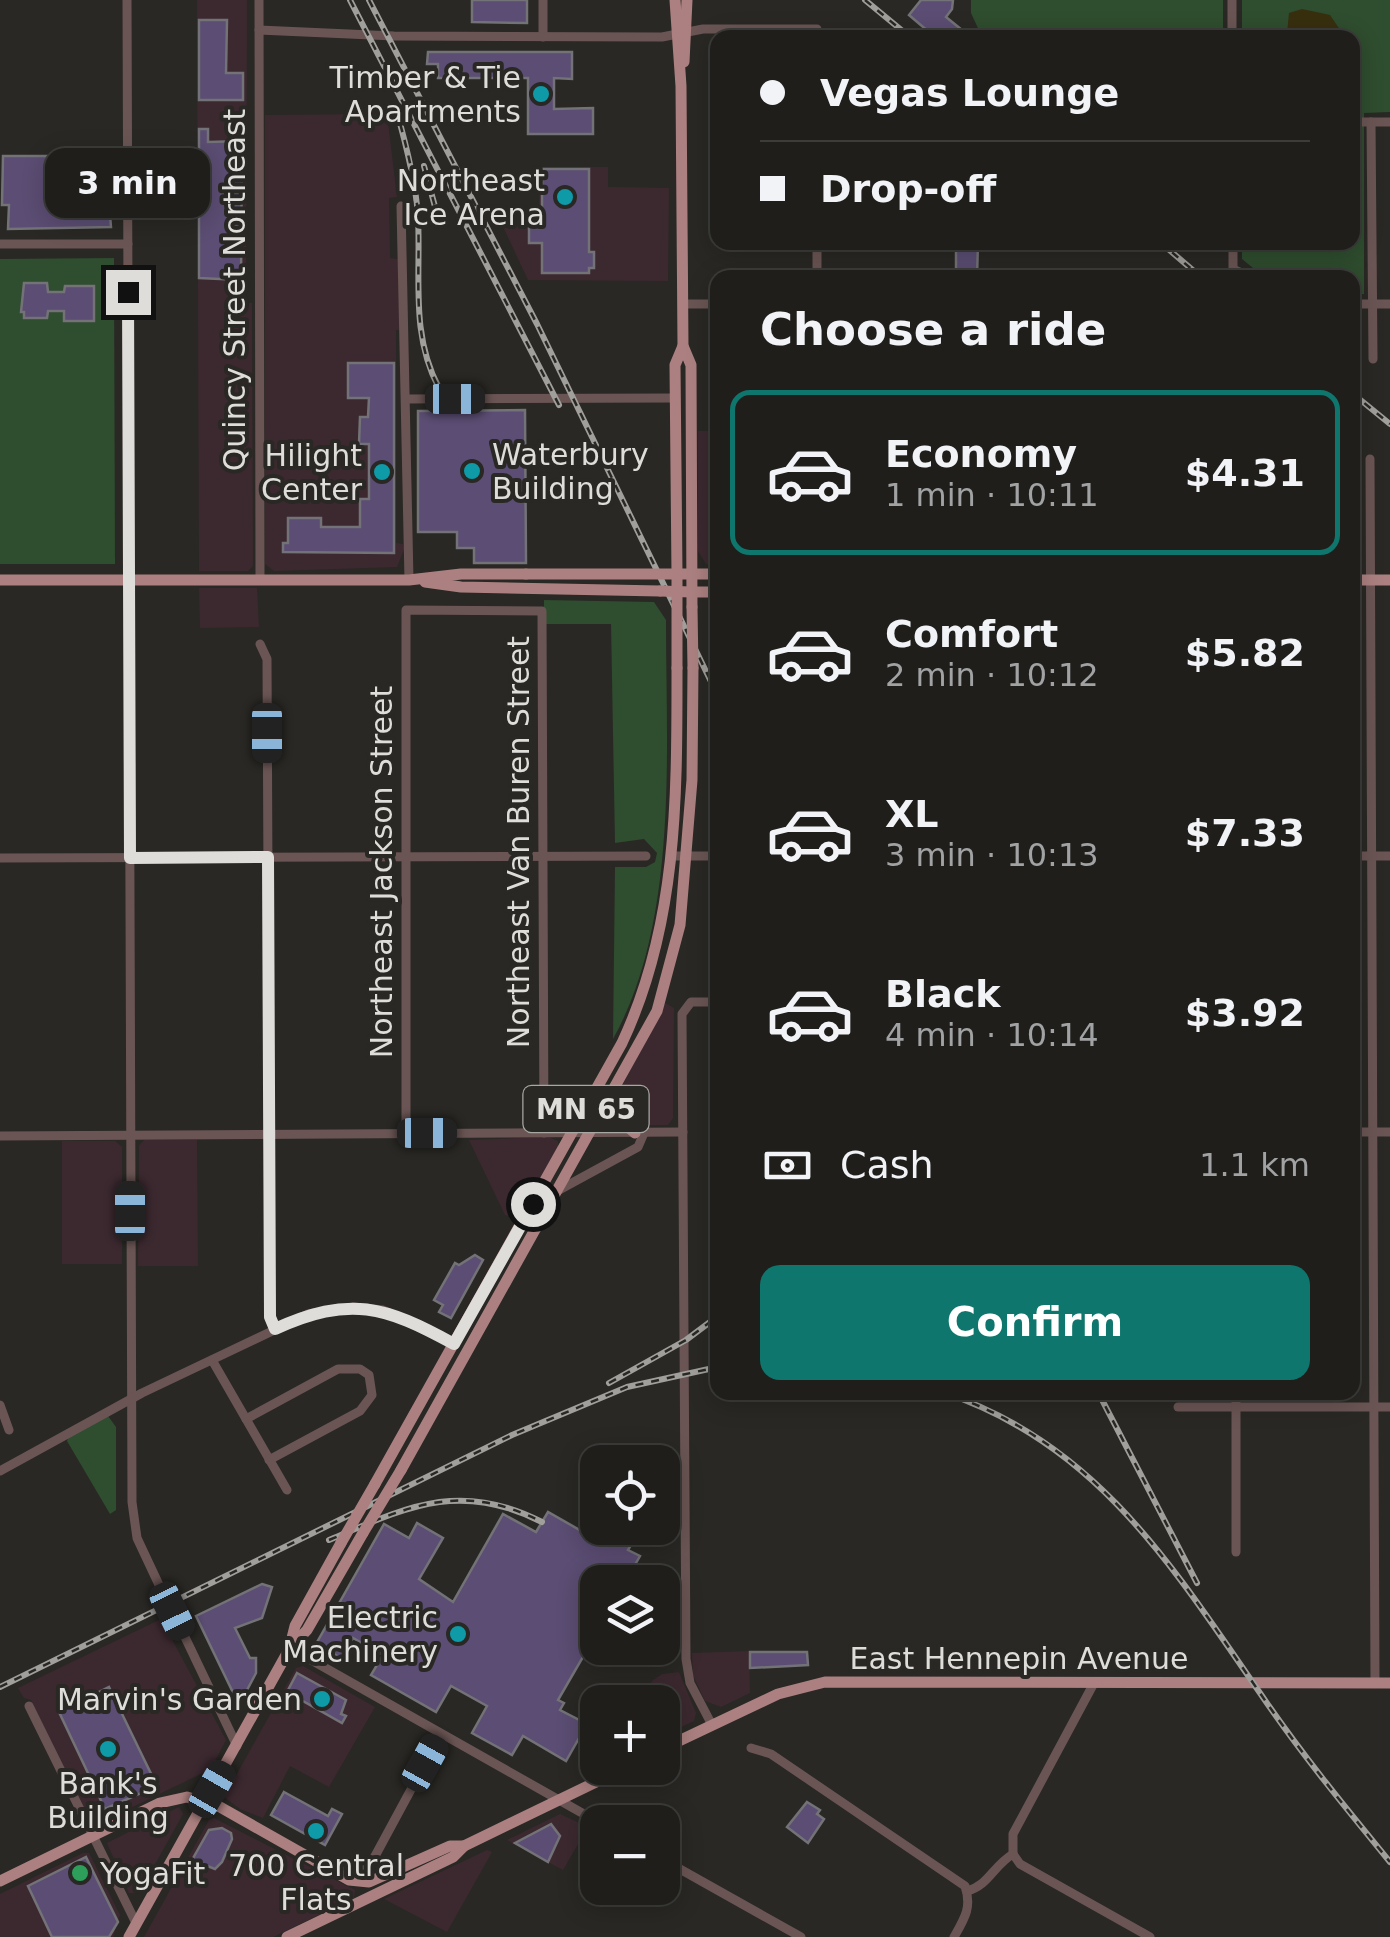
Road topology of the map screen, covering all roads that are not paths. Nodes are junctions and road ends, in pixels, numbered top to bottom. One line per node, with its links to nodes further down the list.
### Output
1 (127, 0): 17 (street)
2 (258, 0): 7 (street, Quincy Street Northeast)
3 (543, 0): 11 (street)
4 (675, 0): 9 (main road, MN 65)
5 (687, 0): 9 (main road, MN 65)
6 (1232, 0): 8 (street)
7 (259, 30): 11 (street); 33 (street, Quincy Street Northeast)
8 (1232, 30)
9 (681, 33): 10 (street); 11 (street); 18 (main road, MN 65)
10 (710, 33)
11 (543, 36)
12 (1360, 122): 13 (street)
13 (1371, 122): 14 (street); 21 (street)
14 (1390, 122)
15 (401, 206): 26 (street)
16 (0, 244): 17 (street)
17 (128, 244): 32 (street)
18 (683, 304): 19 (street); 23 (main road, MN 65)
19 (710, 304)
20 (1360, 304): 21 (street)
21 (1370, 304): 22 (street); 24 (street)
22 (1390, 304)
23 (684, 346): 25 (main road, MN 65); 29 (main road, MN 65)
24 (1372, 359)
25 (675, 398): 26 (street); 28 (main road, MN 65)
26 (406, 400): 34 (street)
27 (1370, 460): 36 (street)
28 (677, 574): 29 (main road); 34 (main road, bridge); 38 (main road, MN 65, bridge)
29 (692, 574): 30 (main road); 39 (main road, MN 65)
30 (710, 574)
31 (0, 580): 32 (main road)
32 (129, 580): 33 (main road); 54 (street)
33 (260, 580): 34 (main road)
34 (409, 580): 38 (main road)
35 (1360, 580): 36 (main road)
36 (1370, 580): 37 (main road); 49 (street)
37 (1390, 580)
38 (677, 592): 39 (main road, bridge); 45 (main road, MN 65, bridge)
39 (692, 592): 40 (main road); 46 (main road, MN 65, bridge)
40 (710, 592)
41 (542, 611): 43 (street, Northeast Van Buren Street); 52 (street, Northeast Jackson Street)
42 (260, 644): 51 (street)
43 (544, 856): 44 (street); 52 (street); 65 (street, Northeast Van Buren Street)
44 (646, 856)
45 (672, 856): 46 (street); 66 (main road, MN 65)
46 (688, 856): 47 (street); 56 (main road, MN 65)
47 (710, 856)
48 (1360, 856): 49 (street)
49 (1372, 856): 50 (street); 60 (street)
50 (1390, 856)
51 (268, 857): 52 (street); 54 (street); 64 (street)
52 (406, 857): 62 (street, Northeast Jackson Street)
53 (0, 858): 54 (street)
54 (130, 858): 63 (street)
55 (710, 1003): 58 (street)
56 (620, 1081): 57 (main road); 67 (main road, MN 65)
57 (640, 1132): 58 (street); 67 (street); 69 (street)
58 (683, 1132): 92 (street)
59 (1360, 1132): 60 (street)
60 (1373, 1132): 61 (street); 80 (street)
61 (1390, 1132)
62 (406, 1133): 64 (street); 65 (street)
63 (130, 1134): 64 (street); 68 (street); 74 (street)
64 (270, 1134): 70 (street)
65 (544, 1134): 66 (street)
66 (572, 1134): 67 (street); 71 (main road, MN 65)
67 (591, 1134): 69 (main road, MN 65)
68 (0, 1136)
69 (558, 1190): 72 (main road, MN 65)
70 (275, 1329): 71 (street); 73 (street)
71 (454, 1344): 72 (street); 87 (main road, MN 65, bridge)
72 (469, 1352): 87 (main road, MN 65, bridge)
73 (212, 1360): 74 (street); 81 (street)
74 (131, 1399): 84 (street); 95 (street, bridge)
75 (1236, 1400): 79 (street)
76 (0, 1405): 82 (street)
77 (1390, 1407): 80 (street)
78 (1178, 1408): 79 (street)
79 (1236, 1408): 80 (street); 86 (street)
80 (1373, 1408): 89 (street)
81 (246, 1419): 83 (street); 83 (street)
82 (9, 1430)
83 (269, 1460): 85 (street)
84 (0, 1471)
85 (287, 1490)
86 (1236, 1552)
87 (290, 1648): 93 (street); 95 (main road, MN 65)
88 (1094, 1683): 89 (main road, East Hennepin Avenue); 92 (main road, East Hennepin Avenue); 103 (street)
89 (1375, 1684): 90 (main road, East Hennepin Avenue)
90 (1390, 1684)
91 (29, 1706): 101 (street)
92 (712, 1725): 94 (main road, East Hennepin Avenue)
93 (441, 1734): 98 (street); 105 (street)
94 (680, 1741)
95 (237, 1746): 99 (main road, MN 65)
96 (751, 1748): 107 (street)
97 (589, 1785): 98 (main road)
98 (558, 1800): 100 (street); 102 (main road)
99 (205, 1802): 101 (main road); 105 (main road); 108 (main road, MN 65)
100 (580, 1812)
101 (93, 1836): 106 (main road); 108 (street)
102 (464, 1846): 105 (main road); 109 (main road)
103 (1012, 1854): 107 (street); 114 (street)
104 (680, 1869): 112 (street)
105 (340, 1872)
106 (0, 1881)
107 (967, 1891): 113 (street)
108 (136, 1923): 110 (main road, MN 65)
109 (315, 1931): 111 (main road)
110 (129, 1937)
111 (287, 1937)
112 (801, 1937)
113 (954, 1937)
114 (1150, 1937)

